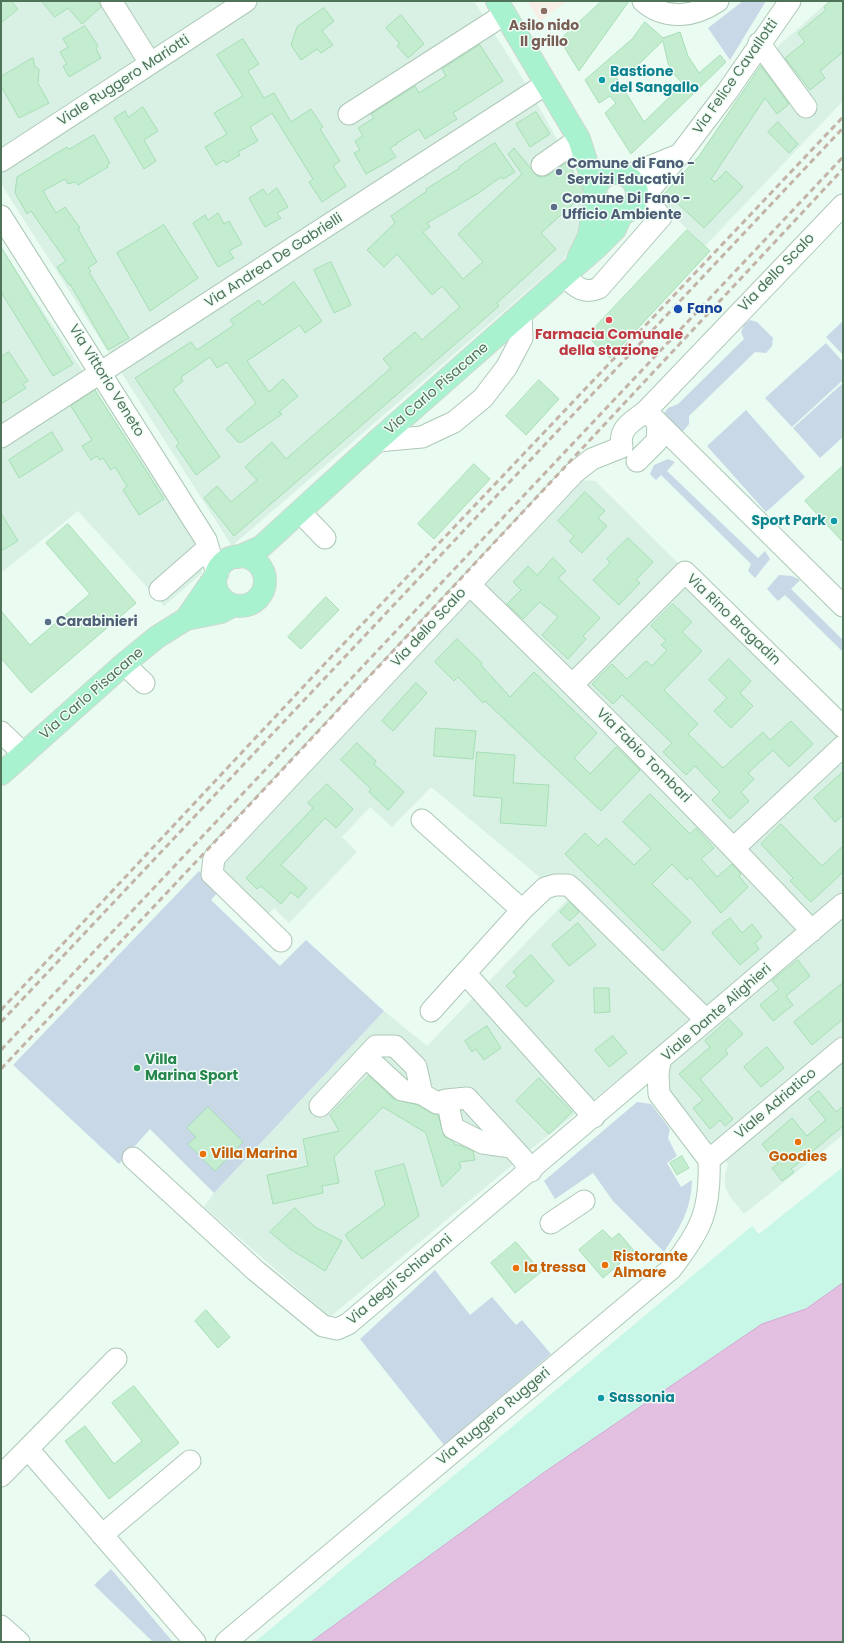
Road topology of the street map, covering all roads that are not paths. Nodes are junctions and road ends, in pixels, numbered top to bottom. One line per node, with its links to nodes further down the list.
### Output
1 (111, 1): 8 (street)
2 (245, 1): 8 (street, Viale Ruggero Mariotti)
3 (643, 1): 5 (street)
4 (790, 1): 7 (street, Via Felice Cavallotti)
5 (713, 2)
6 (501, 8): 9 (main road); 11 (street)
7 (759, 43): 10 (street); 13 (street, Via Felice Cavallotti)
8 (150, 63): 14 (street, Viale Ruggero Mariotti)
9 (546, 84): 12 (main road); 23 (street, Via Andrea De Gabrielli)
10 (806, 106)
11 (349, 114)
12 (579, 139): 15 (street); 16 (main road); 17 (main road)
13 (682, 153): 16 (street); 18 (street, Via Felice Cavallotti)
14 (1, 161)
15 (542, 165)
16 (622, 174): 17 (main road); 18 (main road)
17 (595, 195): 18 (main road); 21 (main road)
18 (631, 205): 21 (main road, Via Carlo Pisacane); 21 (street)
19 (843, 206): 24 (street, Via dello Scalo)
20 (1, 216): 23 (street, Via Vittorio Veneto)
21 (569, 272): 22 (main road, Via Carlo Pisacane)
22 (521, 315): 26 (main road, Via Carlo Pisacane); 26 (street)
23 (101, 373): 25 (street, Via Andrea De Gabrielli); 30 (street, Via Vittorio Veneto)
24 (652, 418): 27 (street, Via dello Scalo); 27 (street); 36 (street)
25 (1, 436)
26 (377, 441): 28 (main road, Via Carlo Pisacane)
27 (622, 447): 33 (street, Via dello Scalo)
28 (301, 513): 29 (street); 31 (main road, Via Carlo Pisacane); 32 (main road, Via Carlo Pisacane)
29 (325, 538)
30 (208, 548): 31 (street); 34 (street)
31 (225, 565): 32 (main road); 35 (main road); 37 (main road, Via Carlo Pisacane)
32 (265, 575): 35 (main road, Via Carlo Pisacane)
33 (470, 585): 40 (street, Via Fabio Tombari); 51 (street, Via dello Scalo)
34 (160, 590)
35 (232, 606): 37 (main road, Via Carlo Pisacane)
36 (843, 606)
37 (186, 619): 38 (main road, Via Carlo Pisacane)
38 (124, 664): 39 (street); 44 (main road, Via Carlo Pisacane)
39 (144, 683)
40 (573, 684): 41 (street, Via Rino Bragadin); 47 (street, Via Fabio Tombari)
41 (843, 727)
42 (1, 732): 44 (street)
43 (843, 746): 47 (street)
44 (24, 754): 45 (main road, Via Carlo Pisacane)
45 (1, 774)
46 (422, 820): 49 (street)
47 (734, 848): 50 (street, Via Fabio Tombari)
48 (843, 904): 50 (street, Viale Dante Alighieri)
49 (522, 910): 52 (street); 54 (street)
50 (812, 931): 54 (street, Viale Dante Alighieri)
51 (281, 942)
52 (465, 974): 53 (street); 61 (street)
53 (431, 1011)
54 (706, 1020): 57 (street, Viale Dante Alighieri)
55 (843, 1048): 64 (street, Viale Adriatico)
56 (366, 1057): 58 (street); 58 (street); 60 (street)
57 (660, 1061): 61 (street, Via degli Schiavoni); 64 (street, Viale Dante Alighieri)
58 (422, 1094): 59 (street)
59 (447, 1100): 62 (street); 62 (street)
60 (320, 1106)
61 (594, 1117): 65 (street, Via degli Schiavoni)
62 (511, 1147): 65 (street)
63 (133, 1158): 65 (street, Via degli Schiavoni)
64 (709, 1160): 76 (street, Via Ruggero Ruggeri)
65 (531, 1171)
66 (584, 1201): 67 (street)
67 (551, 1223)
68 (116, 1359): 69 (street)
69 (28, 1449): 71 (street); 72 (street)
70 (190, 1460): 72 (street)
71 (1, 1476)
72 (102, 1534): 75 (street)
73 (1, 1626): 74 (street)
74 (19, 1642)
75 (195, 1642)
76 (226, 1642)

